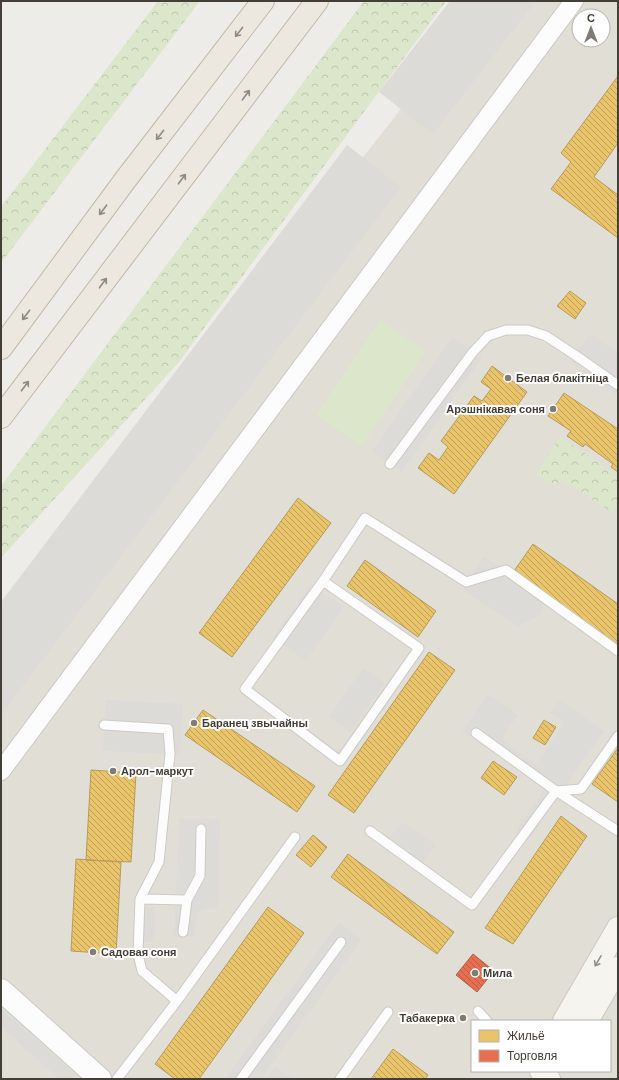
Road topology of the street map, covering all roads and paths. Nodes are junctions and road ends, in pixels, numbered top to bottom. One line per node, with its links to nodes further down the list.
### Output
1 (263, 1): 4 (highway, one-way to 4)
2 (317, 1): 6 (highway, one-way to 2)
3 (574, 1): 13 (street)
4 (1, 348)
5 (618, 385): 7 (lane)
6 (1, 417)
7 (390, 464)
8 (323, 581): 8 (lane); 9 (lane)
9 (618, 651)
10 (104, 725): 19 (lane)
11 (476, 733): 14 (lane)
12 (618, 736): 14 (lane)
13 (1, 771)
14 (556, 791): 16 (lane); 17 (lane)
15 (201, 829): 20 (lane)
16 (370, 831)
17 (618, 831)
18 (295, 837): 26 (lane)
19 (140, 899): 20 (lane); 26 (lane)
20 (187, 900): 22 (lane)
21 (618, 928): 30 (main road, one-way to 30)
22 (183, 932)
23 (341, 942): 34 (lane)
24 (618, 968): 31 (main road)
25 (1, 990): 32 (street)
26 (177, 1001): 33 (lane)
27 (478, 1011): 29 (lane)
28 (388, 1012): 35 (lane)
29 (486, 1020)
30 (565, 1020)
31 (588, 1020)
32 (100, 1079)
33 (117, 1079)
34 (241, 1079)
35 (340, 1079)

